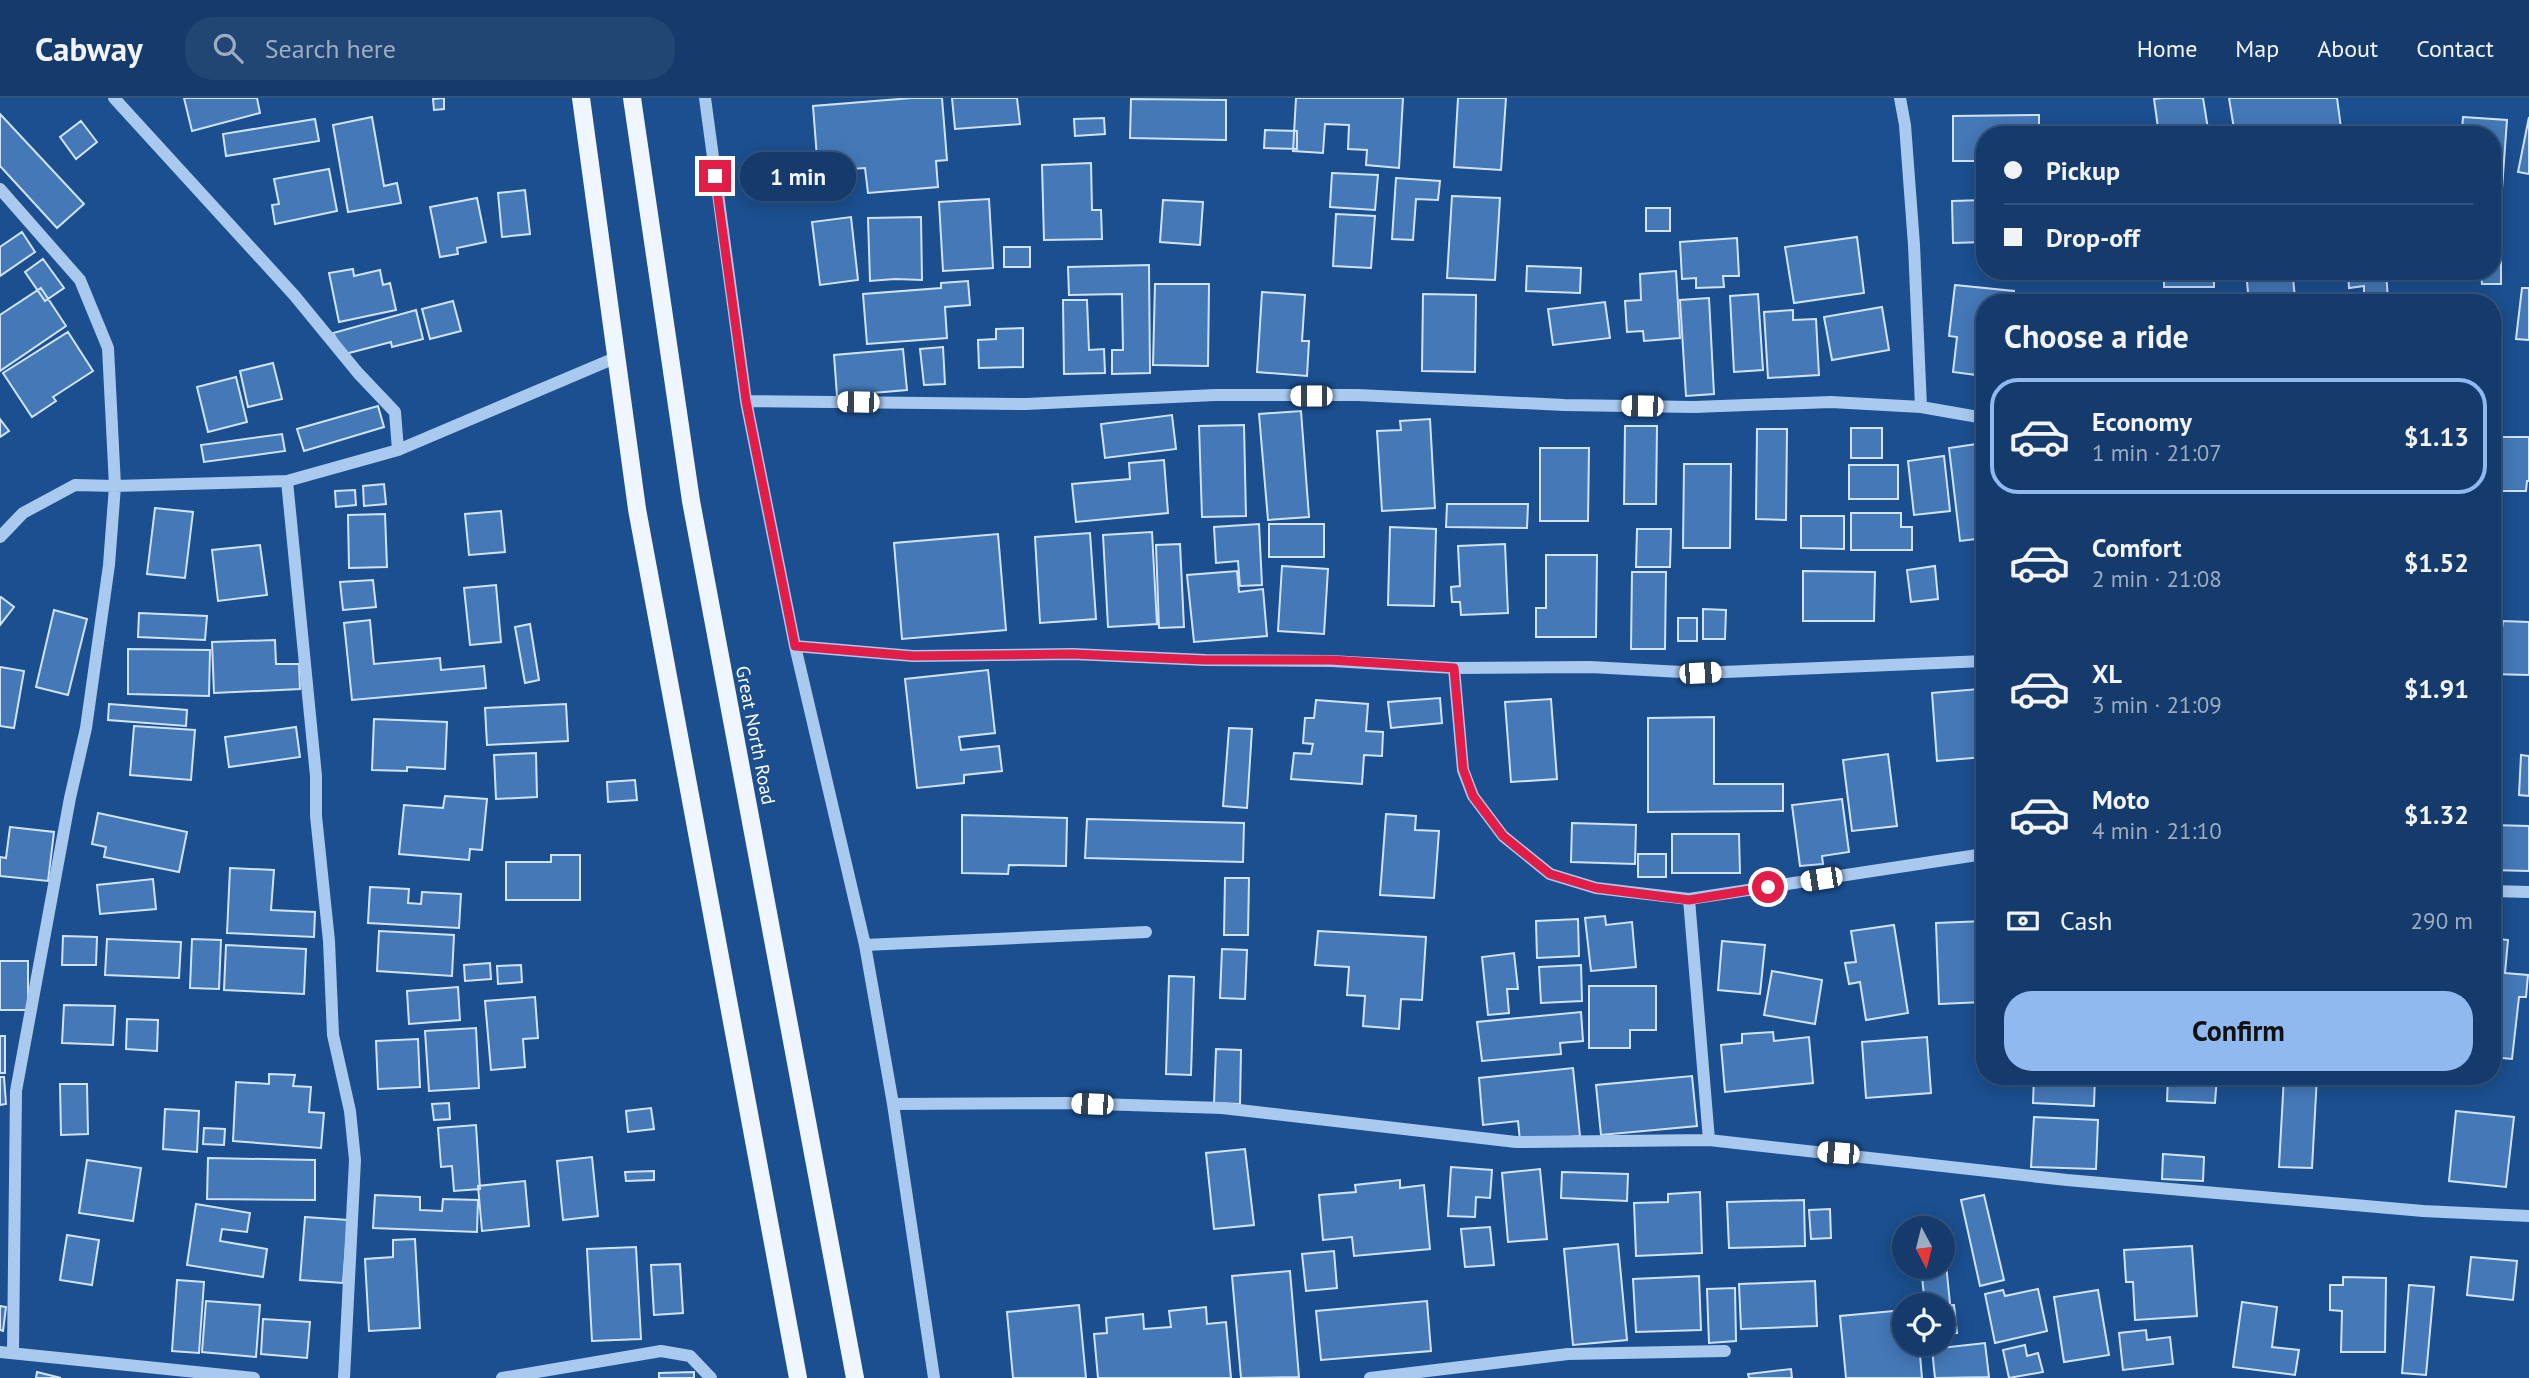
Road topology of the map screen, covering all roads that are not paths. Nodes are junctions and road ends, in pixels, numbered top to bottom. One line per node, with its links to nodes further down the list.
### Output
1 (114, 98): 11 (street)
2 (580, 98): 7 (main road)
3 (632, 98): 34 (main road, Great North Road)
4 (705, 98): 8 (street)
5 (1900, 98): 9 (street)
6 (0, 189): 13 (street)
7 (615, 358): 11 (street); 33 (main road)
8 (746, 401): 9 (street); 15 (street)
9 (1921, 407): 10 (street)
10 (1976, 417)
11 (398, 450): 12 (street)
12 (287, 481): 13 (street); 30 (street)
13 (115, 486): 14 (street); 28 (street)
14 (0, 537)
15 (795, 646): 17 (street); 23 (street)
16 (1976, 661): 17 (street)
17 (1454, 668): 21 (street)
18 (1976, 855): 21 (street)
19 (2501, 891): 20 (street)
20 (2529, 892)
21 (1689, 900): 25 (street)
22 (1146, 932): 23 (street)
23 (865, 945): 24 (street)
24 (893, 1104): 25 (street); 35 (street)
25 (1709, 1140): 26 (street)
26 (2529, 1216)
27 (1725, 1351): 36 (street)
28 (7, 1352): 29 (street)
29 (254, 1378)
30 (344, 1378)
31 (502, 1378): 32 (street)
32 (711, 1378)
33 (798, 1378)
34 (855, 1378)
35 (934, 1378)
36 (1370, 1378)

